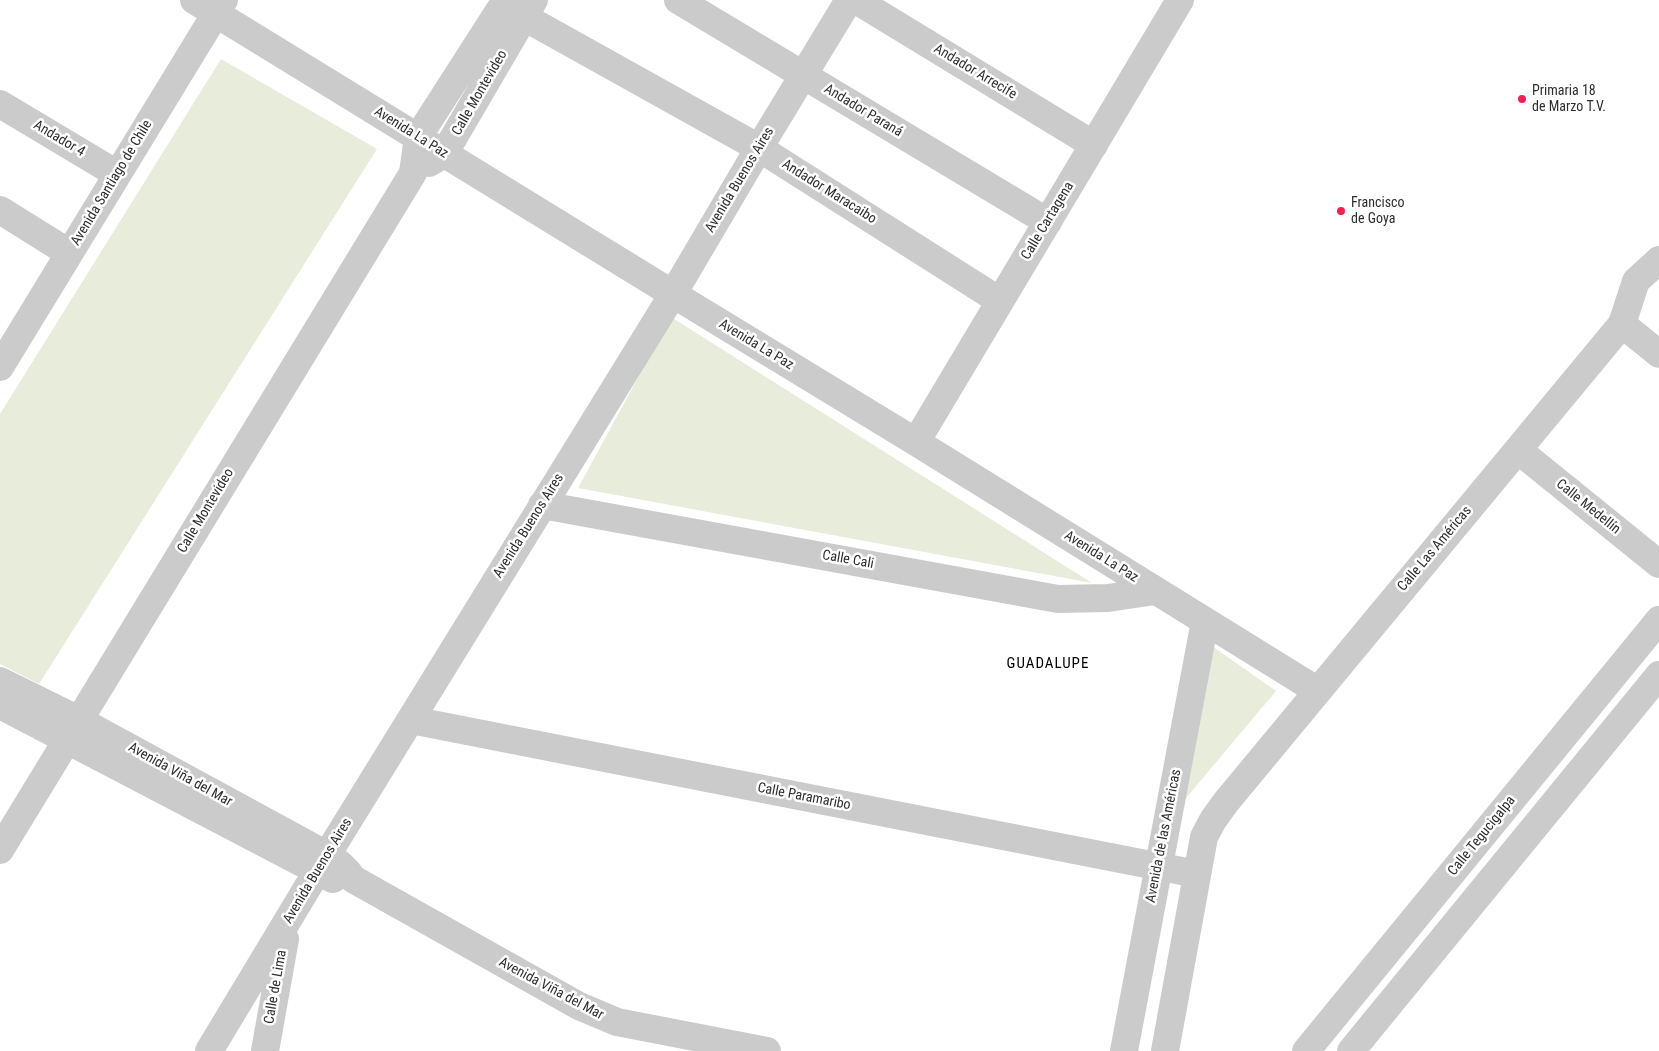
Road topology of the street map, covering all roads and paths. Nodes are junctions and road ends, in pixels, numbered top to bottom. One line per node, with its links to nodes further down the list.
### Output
1 (678, 0): 7 (street, Andador Paraná)
2 (849, 0): 7 (street, Avenida Buenos Aires)
3 (856, 0): 10 (street, Andador Arrecife)
4 (1177, 1): 10 (street, Calle Cartagena)
5 (212, 4): 9 (street, Avenida La Paz); 14 (street, Avenida Santiago de Chile)
6 (521, 6): 9 (street, Calle Montevideo); 11 (street, Andador Maracaibo); 12 (street, Calle Montevideo)
7 (803, 75): 11 (street, Avenida Buenos Aires); 16 (street, Andador Paraná)
8 (0, 104): 14 (street, Andador 4)
9 (418, 137): 12 (street, Avenida La Paz); 13 (street, Calle Montevideo)
10 (1094, 145): 16 (street, Calle Cartagena)
11 (759, 148): 19 (street, Avenida Buenos Aires); 20 (street, Andador Maracaibo)
12 (444, 154): 13 (street, Calle Montevideo); 19 (street, Avenida La Paz)
13 (413, 173): 36 (street, Calle Montevideo)
14 (118, 174): 17 (street, Avenida Santiago de Chile)
15 (0, 210): 17 (street)
16 (1048, 222): 20 (street, Calle Cartagena)
17 (69, 253): 23 (street, Avenida Santiago de Chile)
18 (1659, 260): 21 (street, Calle Las Américas)
19 (673, 294): 24 (street, Avenida La Paz); 26 (street, Avenida Buenos Aires)
20 (1000, 301): 24 (street, Calle Cartagena)
21 (1622, 324): 22 (street); 25 (street, Calle Las Américas)
22 (1659, 354)
23 (0, 367)
24 (916, 442): 28 (street, Avenida La Paz)
25 (1518, 450): 27 (street, Calle Medellín); 33 (street, Calle Las Américas)
26 (542, 504): 28 (street, Calle Cali); 35 (street, Avenida Buenos Aires)
27 (1659, 564)
28 (1155, 591): 30 (street, Avenida La Paz)
29 (1659, 620): 47 (street, Calle Tegucigalpa)
30 (1206, 621): 33 (street, Avenida La Paz); 39 (street, Avenida de las Américas)
31 (1659, 675): 48 (street)
32 (0, 681): 36 (street, Avenida Viña del Mar)
33 (1318, 690): 40 (street, Calle Las Américas)
34 (0, 705): 36 (street, Avenida Viña del Mar)
35 (411, 720): 38 (street, Avenida Buenos Aires); 39 (street, Calle Paramaribo)
36 (73, 730): 37 (street, Calle Montevideo); 38 (street, Avenida Viña del Mar)
37 (0, 850)
38 (322, 863): 41 (street, Avenida Buenos Aires); 44 (street, Avenida Viña del Mar)
39 (1158, 866): 40 (street, Calle Paramaribo); 45 (street, Avenida de las Américas)
40 (1197, 874): 46 (street)
41 (288, 923): 42 (street, Avenida Buenos Aires); 43 (street, Calle de Lima)
42 (209, 1051)
43 (265, 1051)
44 (768, 1051)
45 (1124, 1051)
46 (1165, 1051)
47 (1306, 1051)
48 (1351, 1051)

